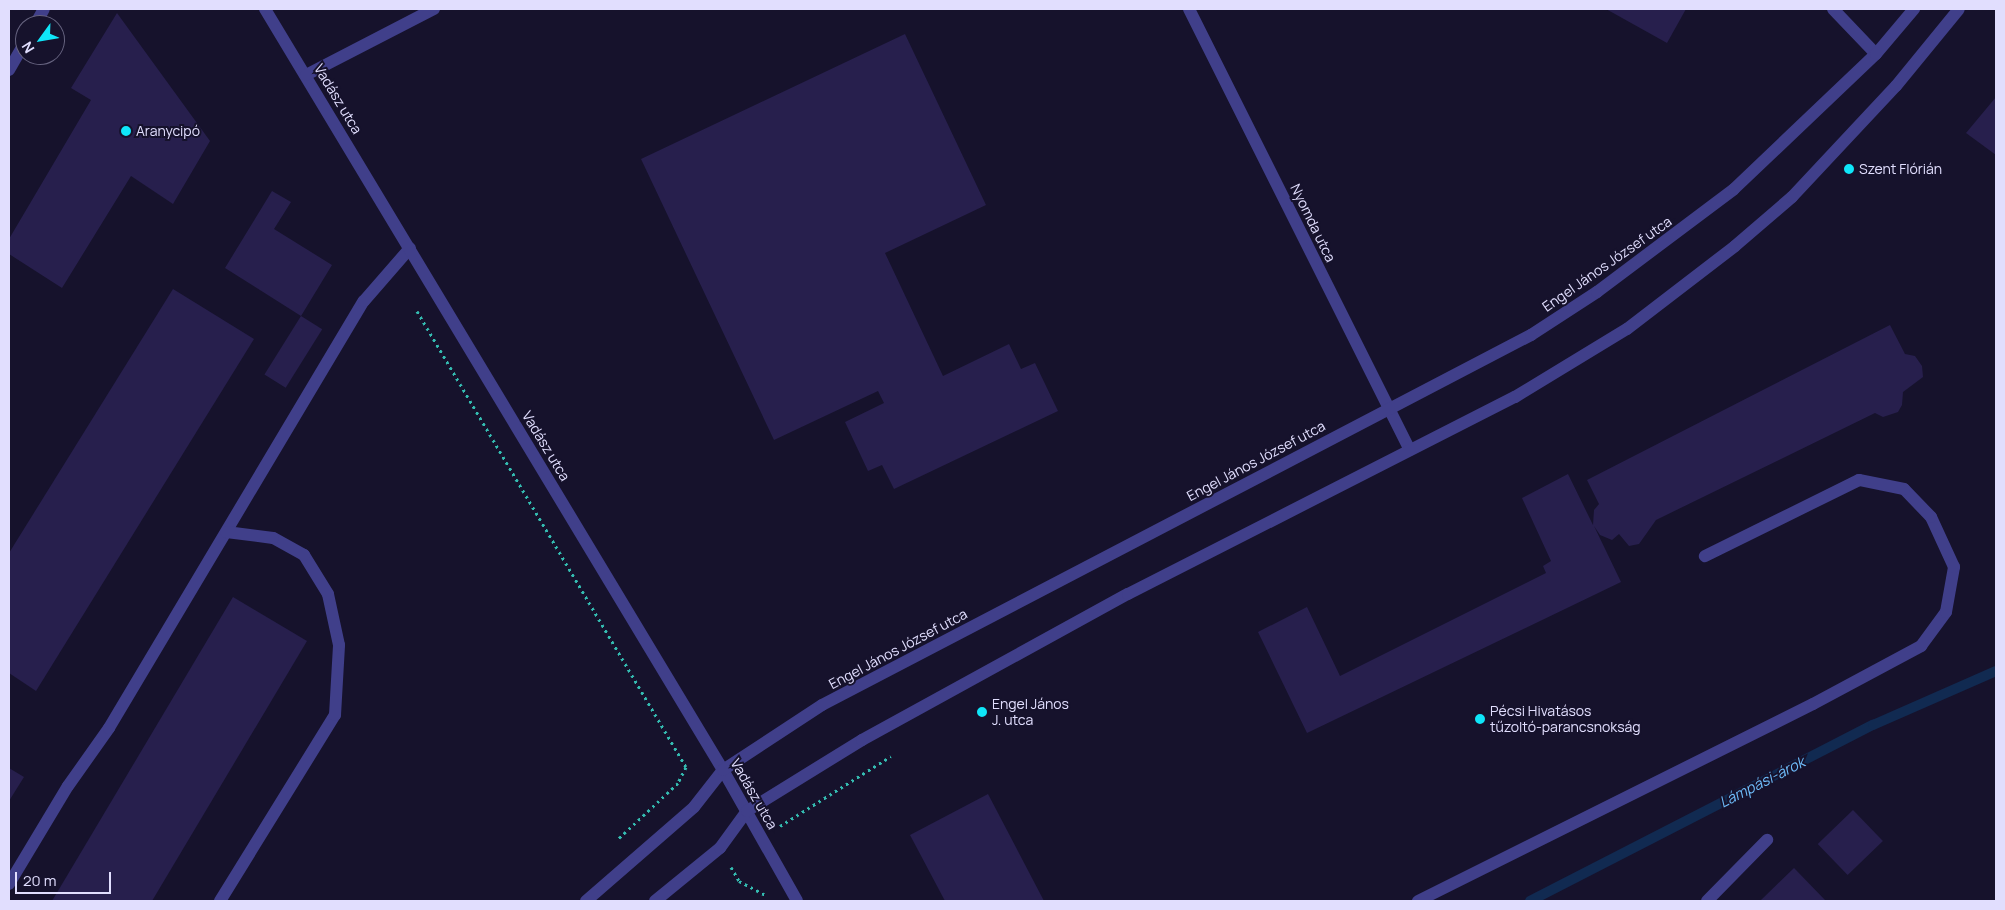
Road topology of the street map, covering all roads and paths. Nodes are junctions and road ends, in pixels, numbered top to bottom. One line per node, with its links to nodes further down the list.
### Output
1 (266, 9): 8 (street, Vadász utca)
2 (434, 9): 8 (street)
3 (1189, 9): 11 (street, Nyomda utca)
4 (1833, 9): 7 (street)
5 (1914, 9): 7 (street, Engel János József utca)
6 (1959, 9): 12 (street)
7 (1876, 54): 11 (street, Engel János József utca)
8 (306, 75): 9 (street, Vadász utca)
9 (410, 248): 13 (street); 16 (street, Vadász utca)
10 (412, 302): 20 (path)
11 (1388, 409): 12 (street, Nyomda utca); 16 (street, Engel János József utca)
12 (1410, 450): 17 (street)
13 (226, 532): 21 (street); 22 (street)
14 (1705, 556): 26 (street)
15 (891, 756): 18 (path)
16 (723, 770): 17 (street, Vadász utca); 23 (street, Engel János József utca)
17 (746, 812): 24 (street); 25 (street, Vadász utca)
18 (783, 835)
19 (1767, 840): 27 (street)
20 (615, 842)
21 (9, 884)
22 (220, 901)
23 (586, 901)
24 (655, 901)
25 (797, 901)
26 (1418, 901)
27 (1707, 901)

